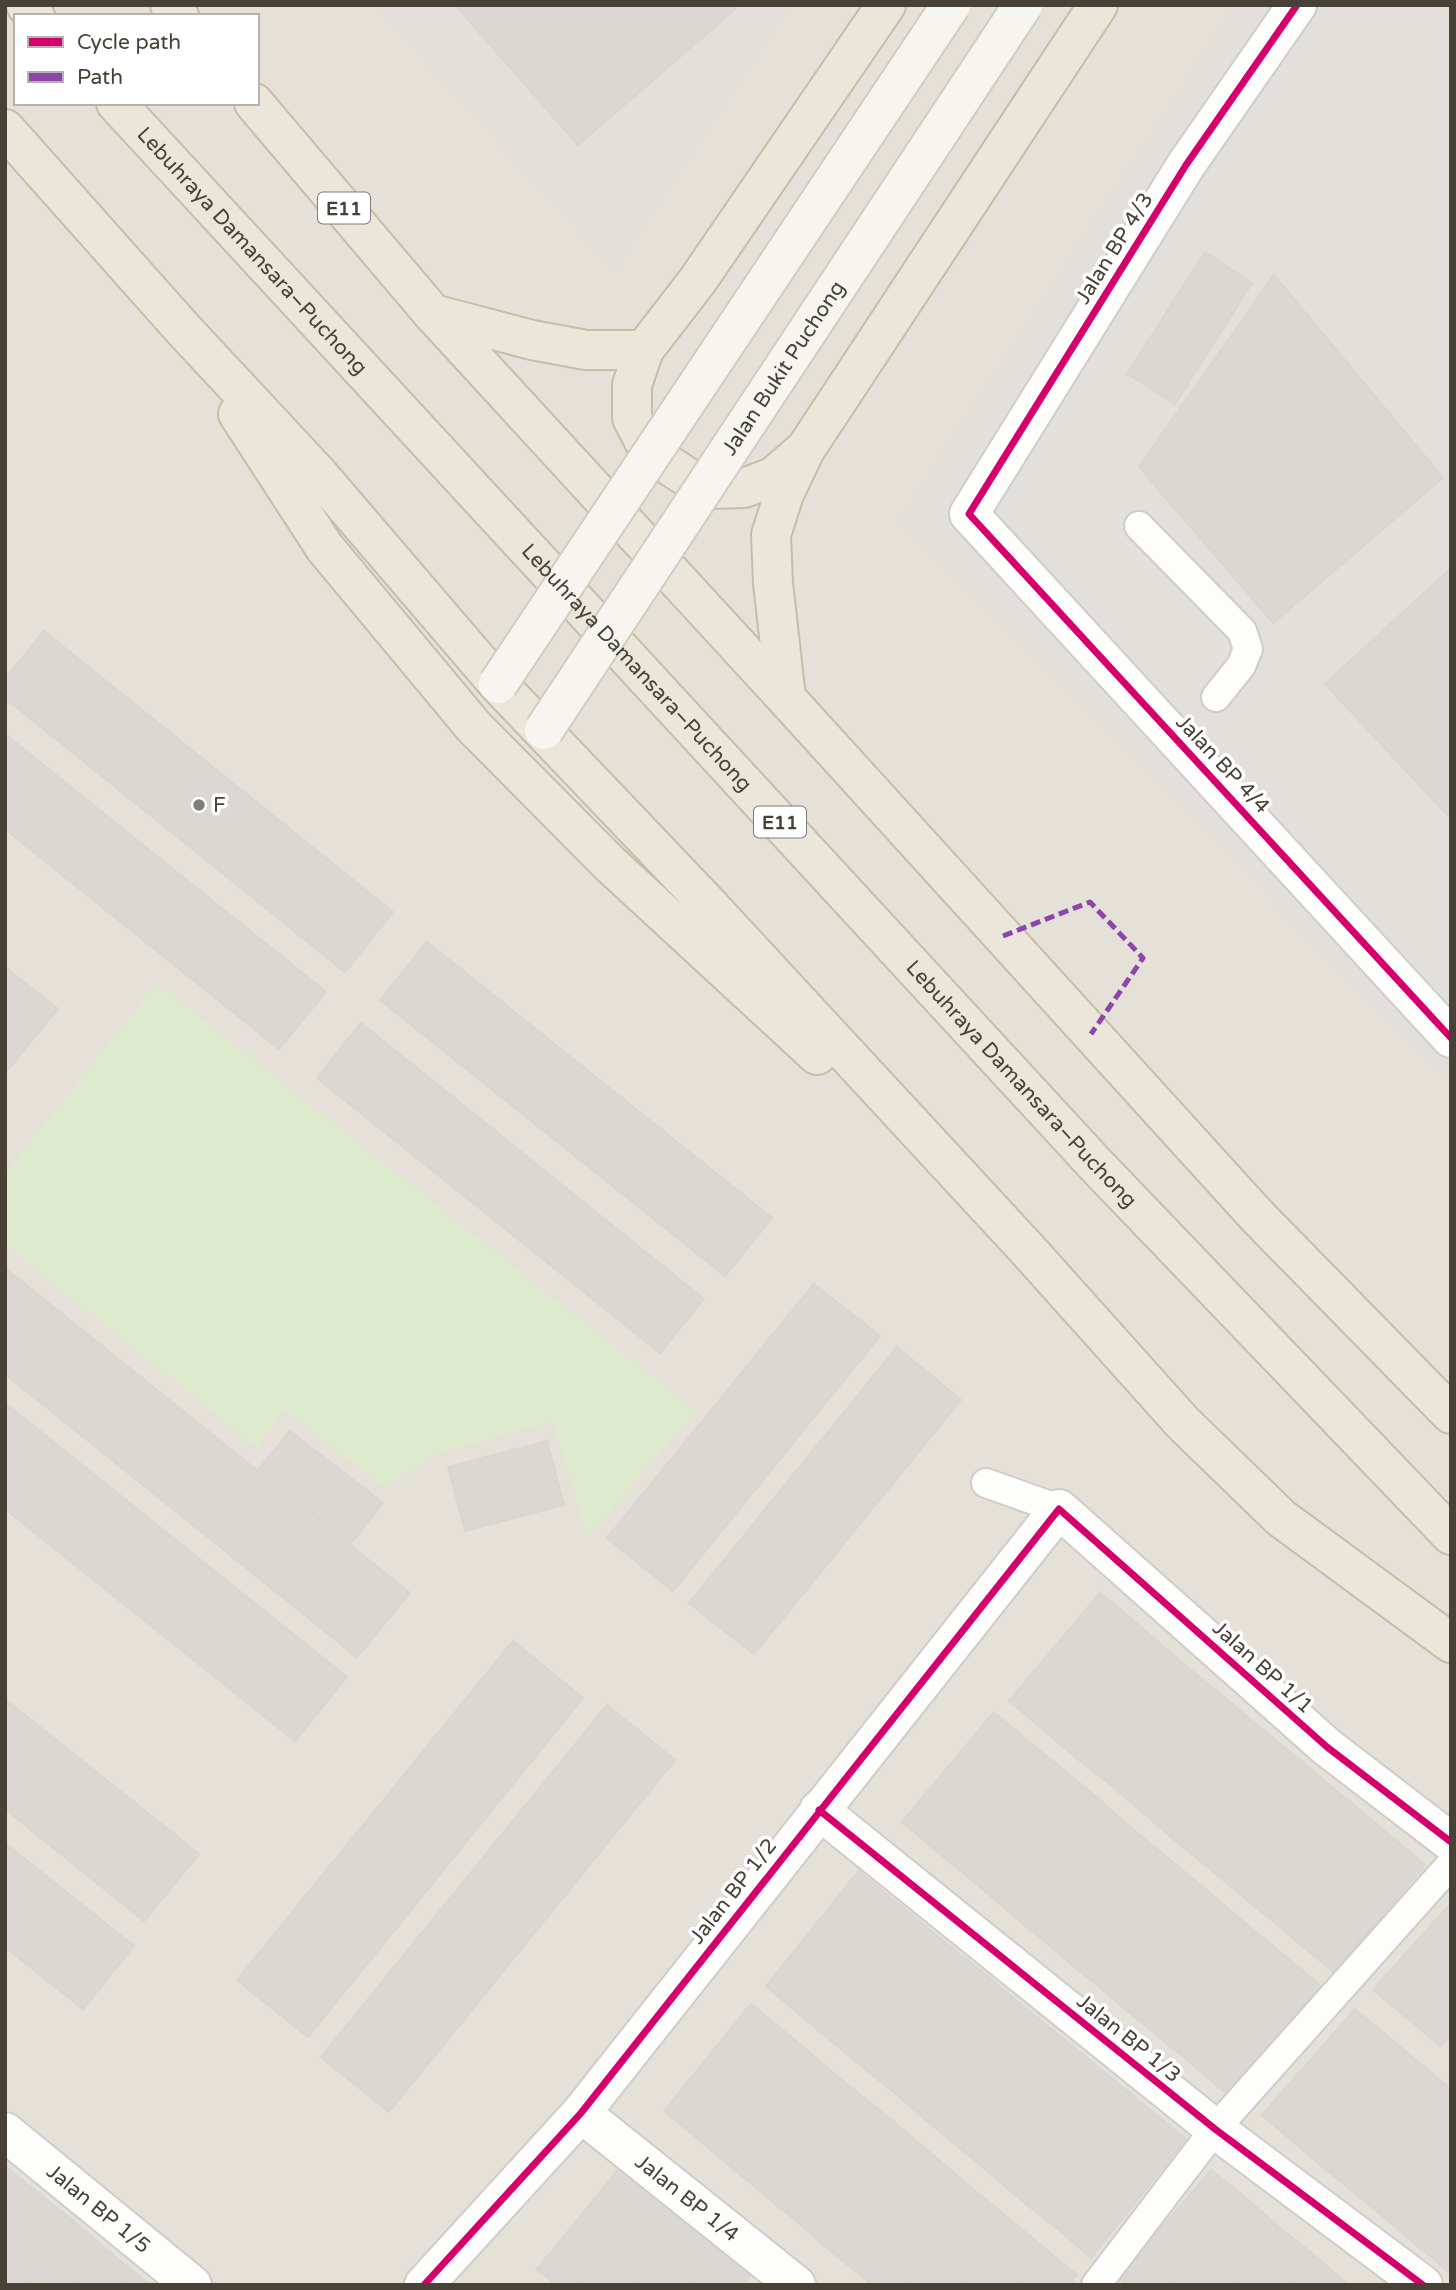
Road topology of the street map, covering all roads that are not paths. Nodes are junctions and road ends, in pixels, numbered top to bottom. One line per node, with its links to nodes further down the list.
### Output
1 (886, 5): 11 (highway)
2 (951, 5): 15 (main road, bridge)
3 (1023, 5): 18 (main road, Jalan Bukit Puchong, bridge)
4 (1098, 5): 12 (highway)
5 (1297, 5): 13 (street, Jalan BP 4/3)
6 (118, 105): 24 (highway, Lebuhraya Damansara–Puchong / E11)
7 (256, 105): 9 (highway, E11)
8 (5, 130): 10 (highway)
9 (433, 314): 11 (highway); 17 (highway, E11)
10 (183, 329): 15 (highway); 20 (highway)
11 (644, 350): 12 (highway)
12 (805, 450): 17 (highway)
13 (969, 514): 19 (street, Jalan BP 4/4)
14 (1139, 526): 16 (lane)
15 (498, 684): 18 (highway)
16 (1216, 697)
17 (786, 698): 21 (highway, E11)
18 (544, 730): 20 (highway)
19 (1451, 1038)
20 (1027, 1249): 25 (highway)
21 (1451, 1414)
22 (986, 1483): 23 (lane)
23 (1059, 1510): 26 (street, Jalan BP 1/2); 27 (street, Jalan BP 1/1)
24 (1451, 1535)
25 (1451, 1643)
26 (819, 1811): 29 (street, Jalan BP 1/2); 30 (street, Jalan BP 1/3)
27 (1451, 1842)
28 (1451, 1864): 30 (lane)
29 (581, 2113): 33 (street, Jalan BP 1/2); 34 (street, Jalan BP 1/4)
30 (1215, 2129): 35 (lane); 36 (street, Jalan BP 1/3)
31 (5, 2132): 32 (street, Jalan BP 1/5)
32 (192, 2285)
33 (424, 2285)
34 (796, 2285)
35 (1096, 2285)
36 (1423, 2285)

